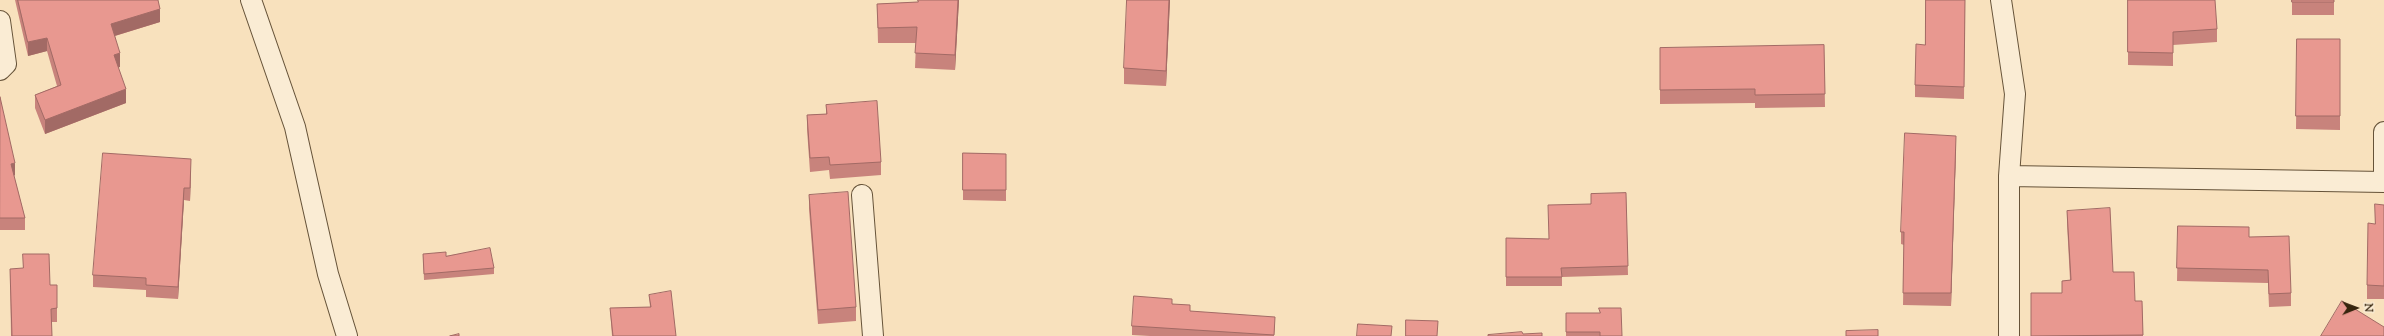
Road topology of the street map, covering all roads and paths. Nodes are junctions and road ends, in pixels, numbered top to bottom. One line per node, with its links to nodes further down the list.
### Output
1 (251, 0): 9 (street)
2 (2001, 0): 6 (street)
3 (0, 21): 4 (street)
4 (0, 70)
5 (2384, 132): 7 (street)
6 (2009, 176): 7 (street); 11 (street)
7 (2384, 182)
8 (862, 195): 10 (street)
9 (347, 336)
10 (873, 336)
11 (2009, 336)

